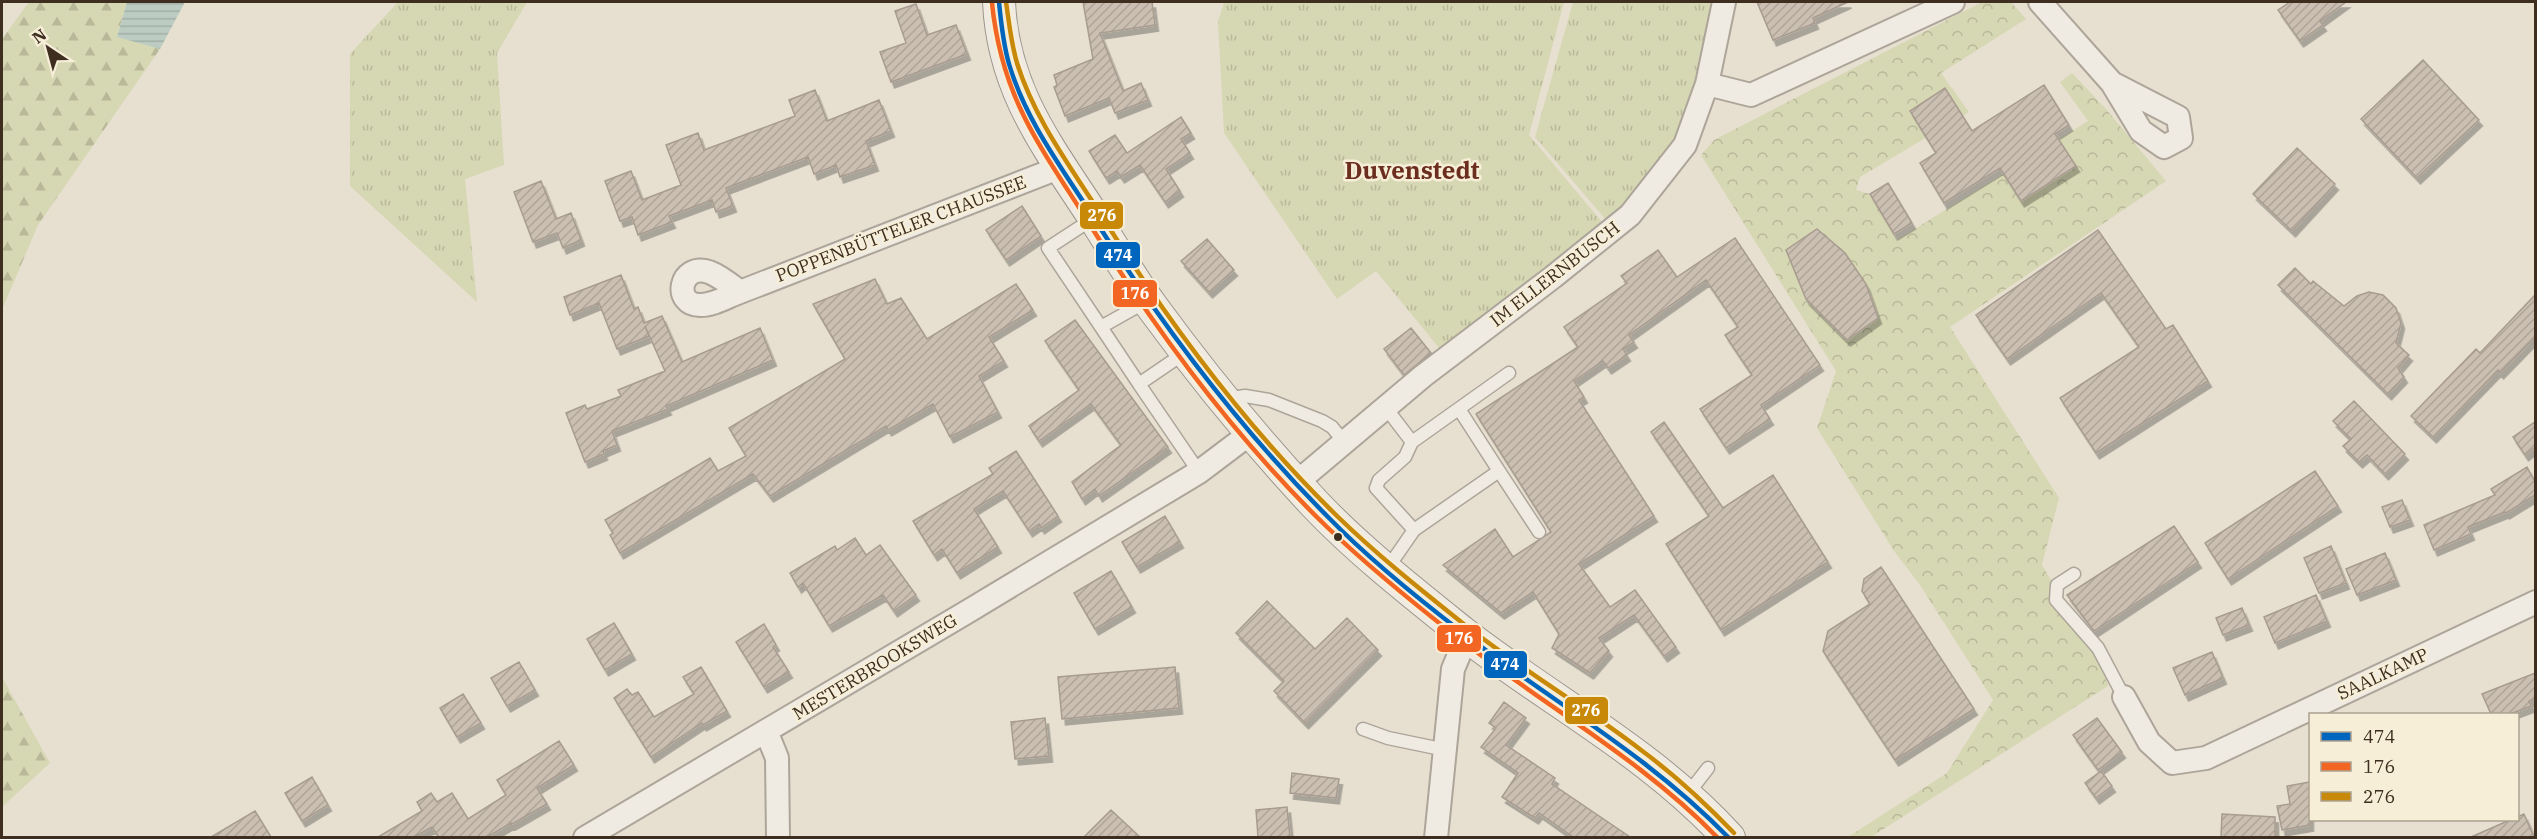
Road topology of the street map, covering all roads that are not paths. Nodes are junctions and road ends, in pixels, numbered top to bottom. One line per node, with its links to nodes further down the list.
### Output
1 (999, 2): 7 (main road)
2 (1724, 2): 6 (street, IM ELLERNBUSCH)
3 (1953, 2): 6 (street)
4 (2040, 2): 5 (street)
5 (2112, 83)
6 (1707, 84): 16 (street, IM ELLERNBUSCH)
7 (1061, 167): 8 (main road); 9 (street, POPPENBÜTTELER CHAUSSEE)
8 (1094, 218): 10 (main road); 11 (lane)
9 (740, 292)
10 (1148, 301): 11 (lane); 12 (main road)
11 (1101, 327): 14 (lane)
12 (1187, 352): 14 (lane); 15 (main road)
13 (1509, 373): 17 (lane)
14 (1139, 384): 22 (lane)
15 (1224, 399): 18 (main road); 20 (lane)
16 (1386, 408): 19 (lane); 20 (street, IM ELLERNBUSCH)
17 (1459, 409): 19 (lane); 21 (lane)
18 (1252, 432): 22 (street, MESTERBROOKSWEG); 23 (main road)
19 (1412, 442): 24 (lane)
20 (1345, 443): 23 (street, IM ELLERNBUSCH)
21 (1499, 471): 24 (lane); 25 (lane)
22 (1198, 472): 32 (street, MESTERBROOKSWEG)
23 (1296, 483): 26 (main road)
24 (1414, 530): 26 (lane)
25 (1539, 532)
26 (1387, 569): 29 (main road)
27 (2074, 574): 30 (lane)
28 (2535, 602): 30 (street, SAALKAMP)
29 (1467, 636): 33 (street); 35 (main road)
30 (2124, 697)
31 (1364, 729): 33 (lane)
32 (766, 731): 36 (street, MESTERBROOKSWEG); 37 (street)
33 (1446, 750): 38 (street)
34 (1708, 768): 35 (lane)
35 (1688, 795): 39 (main road)
36 (585, 837)
37 (778, 837)
38 (1436, 837)
39 (1729, 837)

